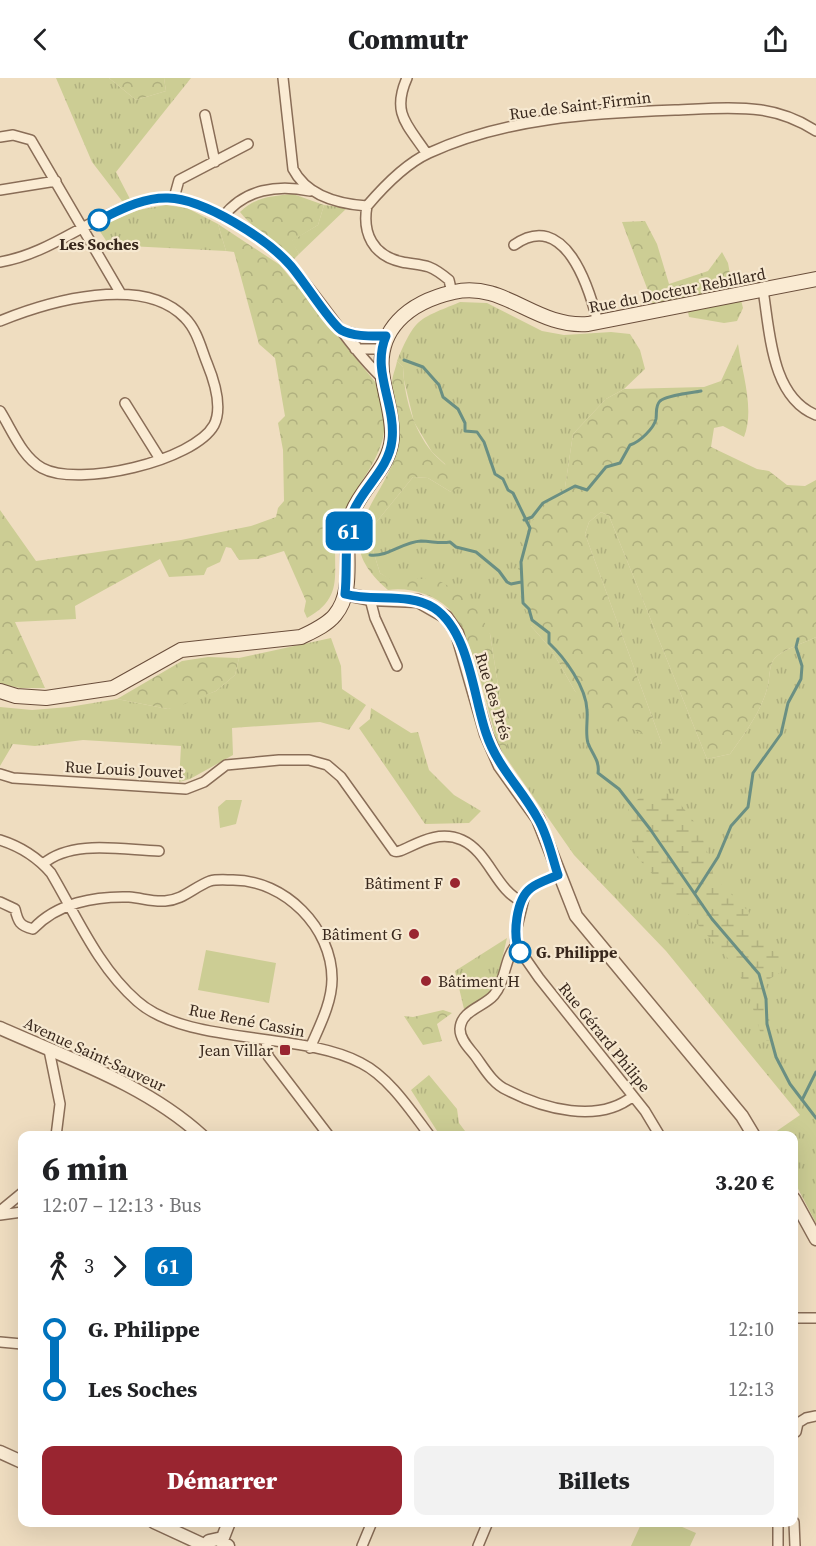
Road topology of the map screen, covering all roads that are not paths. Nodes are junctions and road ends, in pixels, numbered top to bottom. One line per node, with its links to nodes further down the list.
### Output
1 (283, 78): 11 (street)
2 (406, 78): 7 (street)
3 (205, 115): 8 (street)
4 (816, 131): 7 (street, Rue de Saint-Firmin)
5 (0, 137): 9 (street)
6 (248, 144): 8 (street)
7 (427, 154): 13 (street, Rue de Saint-Firmin)
8 (215, 162): 12 (street)
9 (56, 181): 10 (street); 15 (street)
10 (0, 190)
11 (311, 191): 13 (street); 14 (street)
12 (174, 198): 14 (street); 15 (street)
13 (367, 206): 20 (street)
14 (223, 217): 24 (street)
15 (84, 228): 17 (street); 21 (street)
16 (514, 246): 23 (street)
17 (0, 262)
18 (816, 279): 19 (main road, Rue du Docteur Rebillard)
19 (763, 290): 23 (main road, Rue du Docteur Rebillard); 31 (street)
20 (452, 293): 23 (main road, Rue du Docteur Rebillard); 26 (main road, Rue du Docteur Rebillard)
21 (121, 294): 22 (street); 32 (street)
22 (0, 321)
23 (598, 323)
24 (340, 330): 25 (street); 27 (street)
25 (360, 335): 26 (street); 27 (street)
26 (384, 342): 27 (street); 28 (main road)
27 (355, 349): 28 (street)
28 (382, 378): 33 (main road)
29 (125, 403): 32 (street)
30 (0, 411): 32 (street)
31 (816, 415)
32 (160, 459)
33 (345, 594): 34 (street, Rue des Prés); 36 (main road)
34 (370, 599): 35 (street); 41 (street, Rue des Prés)
35 (397, 666)
36 (0, 691)
37 (0, 774): 43 (street, Rue Louis Jouvet)
38 (0, 840): 40 (street, Rue René Cassin)
39 (159, 851): 40 (street)
40 (43, 864): 44 (street, Rue René Cassin)
41 (558, 875): 43 (street); 56 (street, Rue des Prés)
42 (0, 902): 44 (street)
43 (523, 902): 45 (street)
44 (70, 905): 47 (street, Rue René Cassin); 48 (street)
45 (516, 945): 50 (street, Rue Gérard Philipe); 50 (street)
46 (0, 1028): 49 (street, Avenue Saint-Sauveur)
47 (266, 1040): 48 (street, Rue René Cassin); 53 (street)
48 (310, 1048): 54 (street, Rue René Cassin)
49 (49, 1050): 51 (street); 52 (street, Avenue Saint-Sauveur)
50 (633, 1095): 55 (street, Rue Gérard Philipe)
51 (57, 1131)
52 (196, 1131)
53 (325, 1131)
54 (426, 1131)
55 (657, 1131)
56 (751, 1131)
57 (18, 1197): 60 (street)
58 (798, 1206): 61 (street)
59 (18, 1212): 60 (street)
60 (0, 1213)
61 (816, 1239)
62 (798, 1318): 63 (street)
63 (816, 1318)
64 (0, 1342): 65 (street)
65 (18, 1344)
66 (816, 1416): 67 (street)
67 (798, 1423)
68 (0, 1452): 69 (street)
69 (18, 1460)
70 (165, 1527): 77 (street)
71 (228, 1527): 76 (street)
72 (370, 1527): 78 (street)
73 (486, 1527): 79 (street)
74 (778, 1527): 80 (street)
75 (794, 1527): 81 (street)
76 (225, 1543): 77 (street)
77 (206, 1546)
78 (362, 1546)
79 (478, 1546)
80 (778, 1546)
81 (795, 1546)

